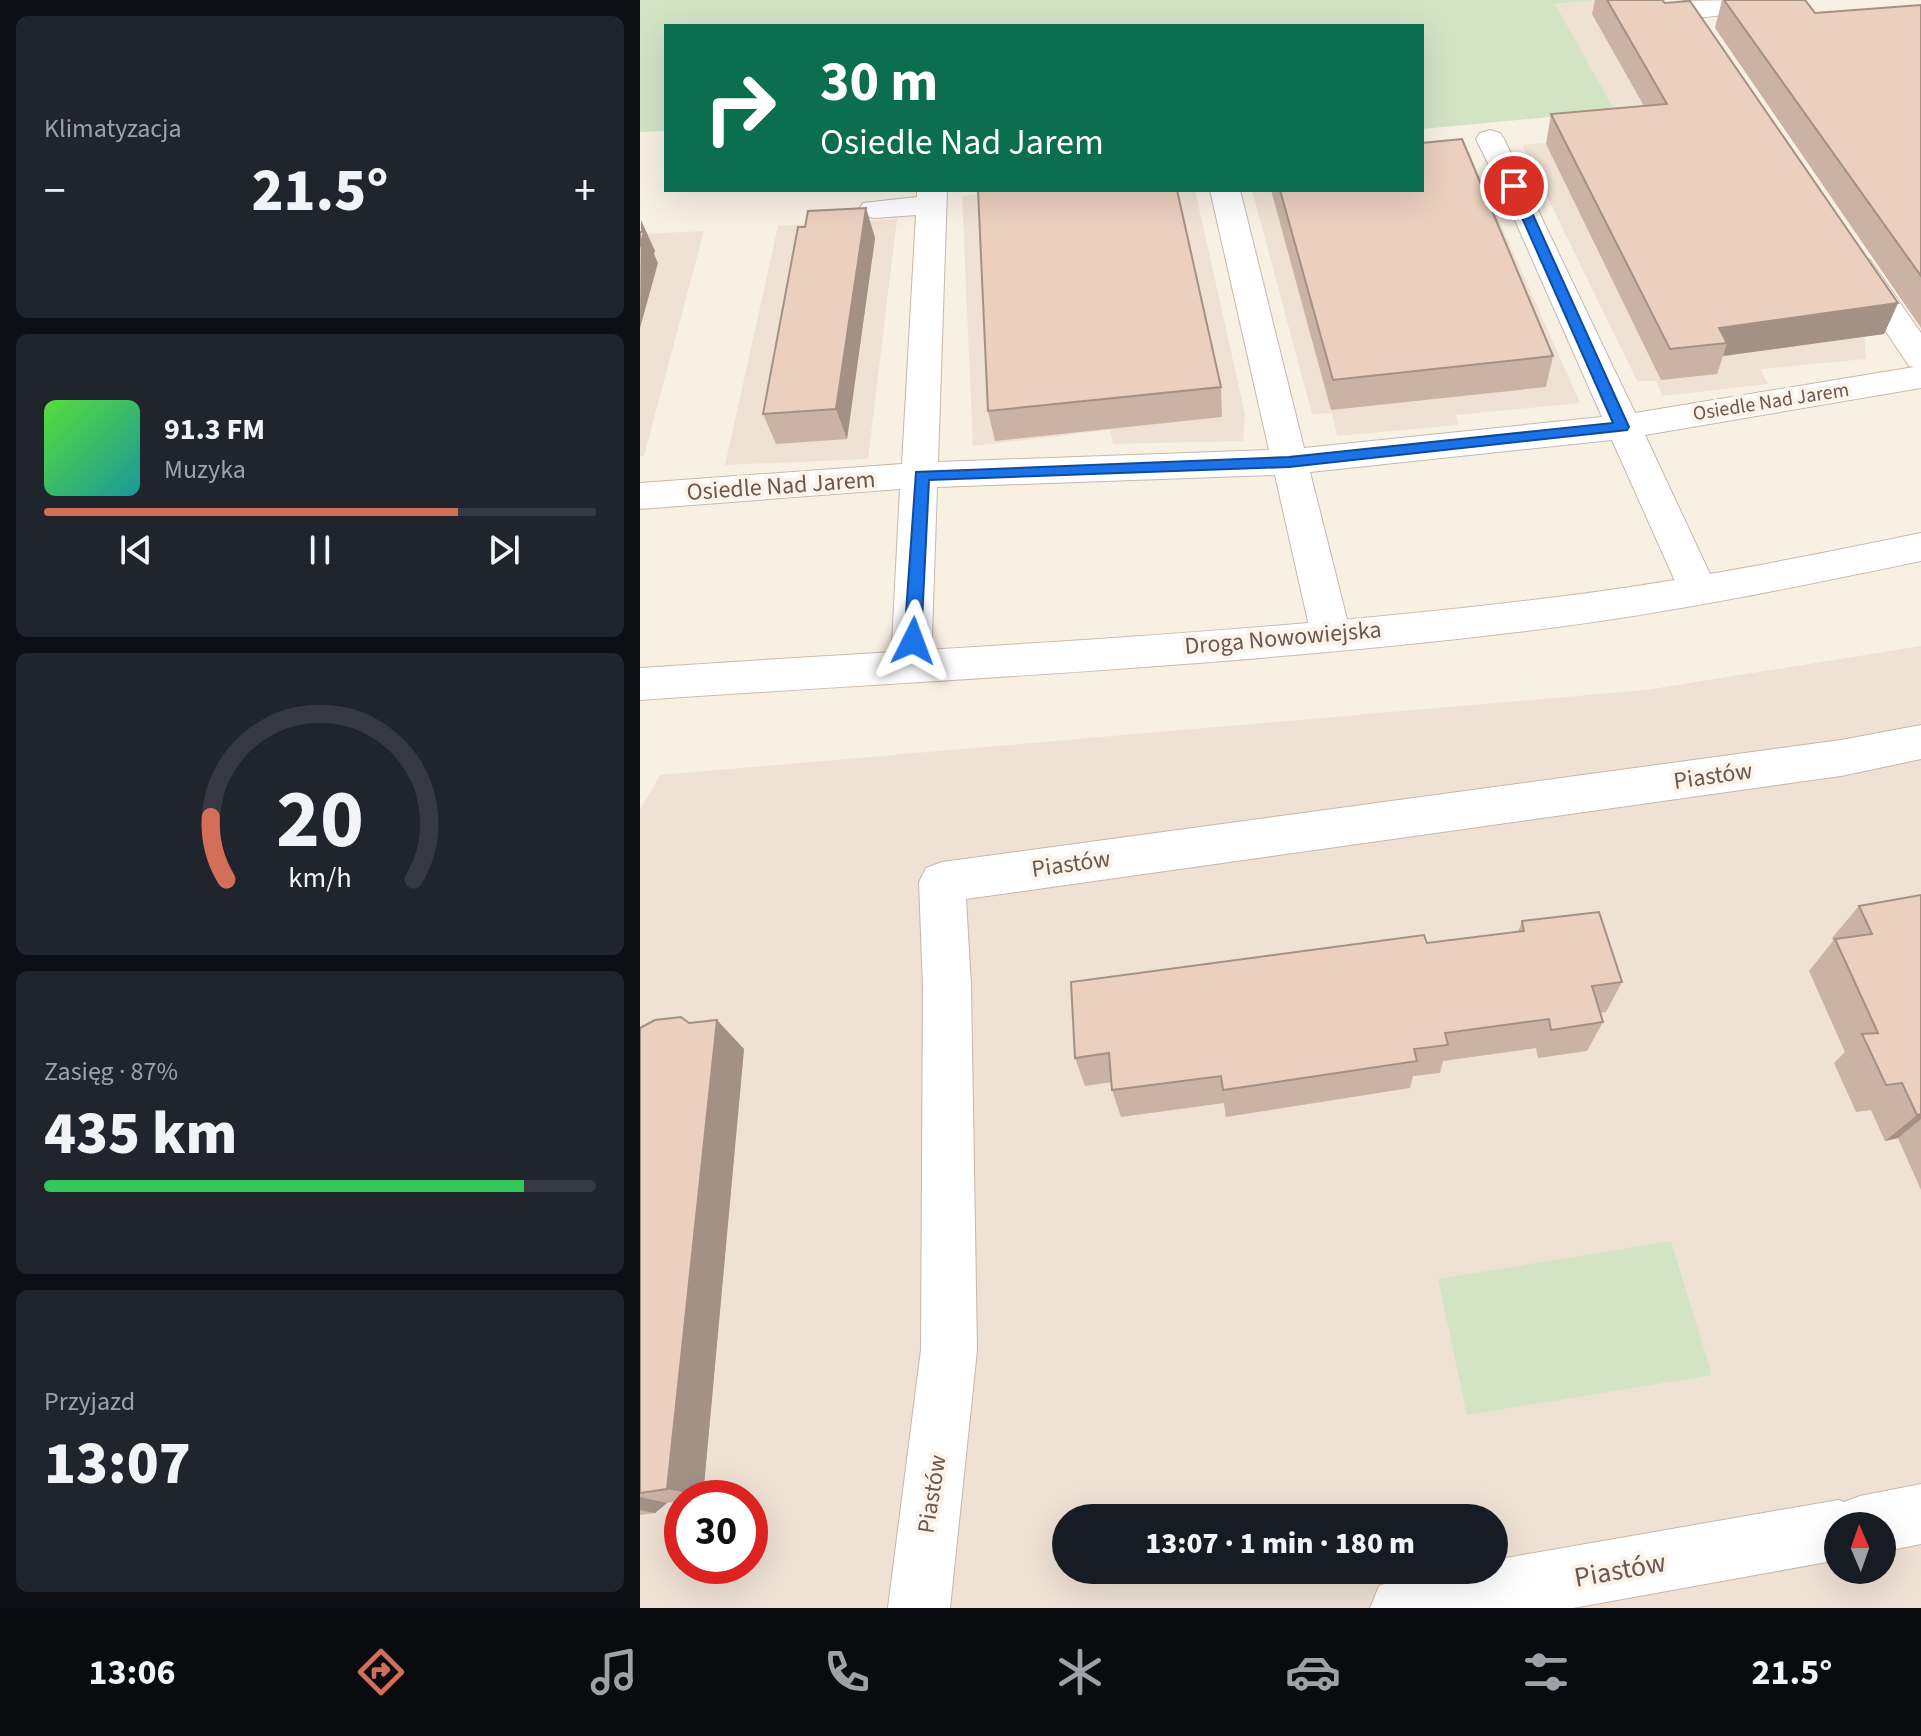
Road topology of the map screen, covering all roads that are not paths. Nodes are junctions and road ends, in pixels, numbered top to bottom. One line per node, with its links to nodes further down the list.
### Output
1 (1681, 5): 2 (street); 3 (street)
2 (1735, 5)
3 (1701, 35)
4 (1488, 139): 11 (street)
5 (1225, 192): 12 (street)
6 (932, 198): 7 (street); 13 (street)
7 (874, 209)
8 (1840, 239): 9 (street)
9 (1921, 358)
10 (1921, 377): 11 (street, Osiedle Nad Jarem)
11 (1622, 427): 12 (street, Osiedle Nad Jarem); 16 (street)
12 (1289, 462): 13 (street, Osiedle Nad Jarem); 17 (street)
13 (921, 475): 14 (street, Osiedle Nad Jarem); 18 (street)
14 (640, 496)
15 (1921, 547): 16 (street, Droga Nowowiejska)
16 (1697, 589): 17 (street, Droga Nowowiejska)
17 (1331, 635): 18 (street, Droga Nowowiejska)
18 (911, 664): 19 (street, Droga Nowowiejska)
19 (640, 684)
20 (1921, 742): 24 (street, Piastów)
21 (1921, 1514): 22 (street)
22 (1896, 1519)
23 (1824, 1532): 25 (street, Piastów)
24 (919, 1608)
25 (1401, 1608)

